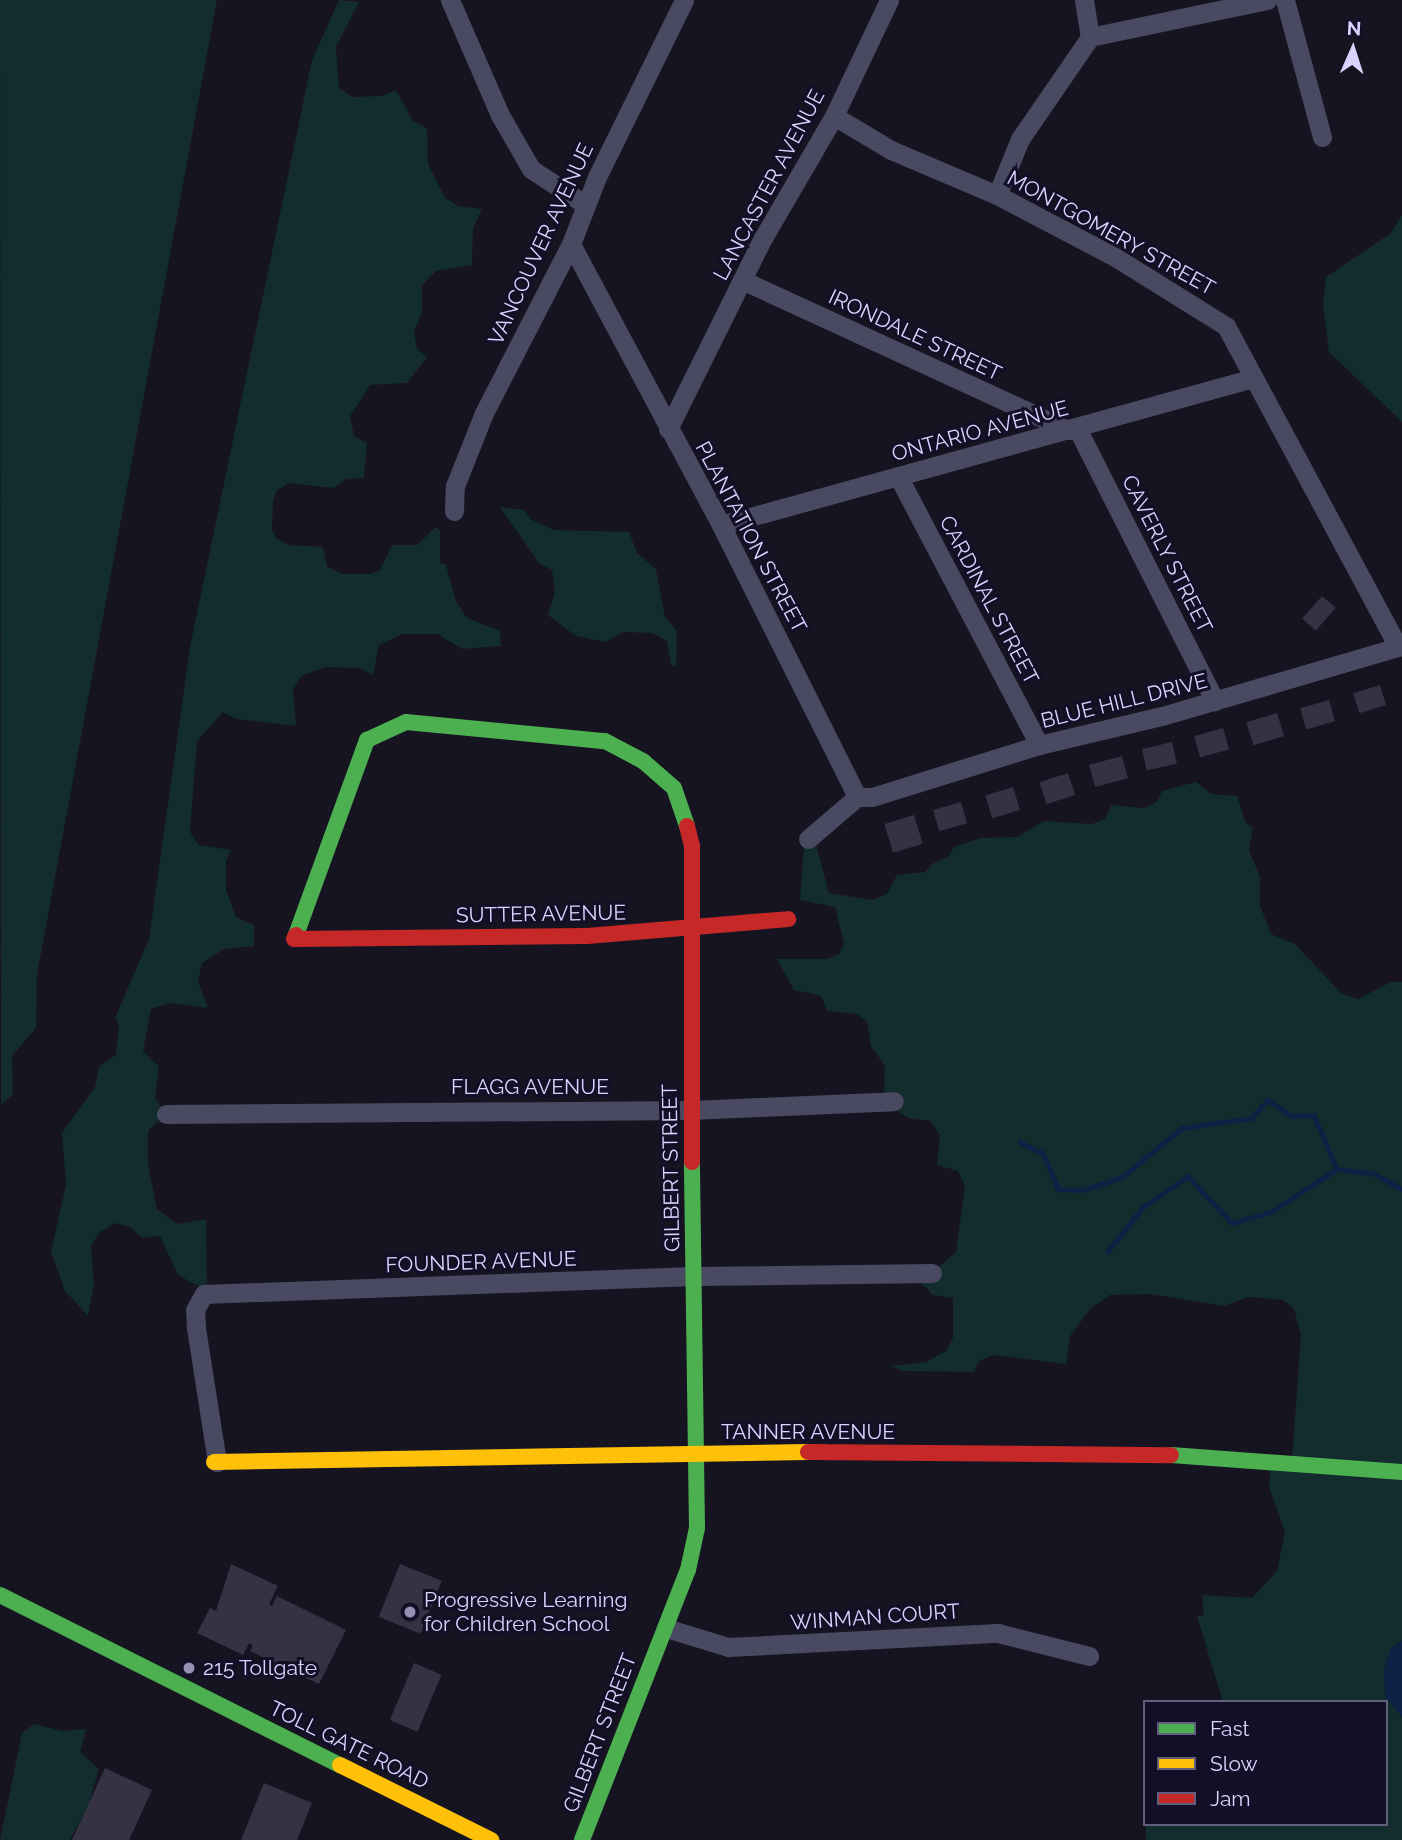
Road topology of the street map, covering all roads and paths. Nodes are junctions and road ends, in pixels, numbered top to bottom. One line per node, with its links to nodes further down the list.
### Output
1 (450, 0): 11 (street)
2 (684, 0): 11 (street, VANCOUVER AVENUE)
3 (890, 0): 8 (street, LANCASTER AVENUE)
4 (1084, 0): 7 (street)
5 (1267, 0): 7 (street)
6 (1285, 0): 9 (street)
7 (1090, 37): 10 (street)
8 (834, 116): 10 (street, MONTGOMERY STREET); 13 (street, LANCASTER AVENUE)
9 (1322, 137)
10 (998, 195): 14 (street, MONTGOMERY STREET)
11 (586, 205): 12 (street, VANCOUVER AVENUE)
12 (571, 244): 15 (street, PLANTATION STREET); 18 (street, VANCOUVER AVENUE)
13 (743, 280): 15 (street, LANCASTER AVENUE); 16 (street, IRONDALE STREET)
14 (1250, 379): 16 (street, ONTARIO AVENUE); 20 (street, MONTGOMERY STREET)
15 (668, 429): 19 (street, PLANTATION STREET)
16 (1073, 429): 17 (street, ONTARIO AVENUE); 21 (street, CAVERLY STREET)
17 (898, 476): 19 (street, ONTARIO AVENUE); 22 (street, CARDINAL STREET)
18 (454, 511)
19 (720, 525): 23 (street, PLANTATION STREET)
20 (1400, 647): 21 (street, BLUE HILL DRIVE)
21 (1215, 701): 22 (street, BLUE HILL DRIVE)
22 (1039, 746): 23 (street, BLUE HILL DRIVE)
23 (857, 797): 24 (street)
24 (808, 839)
25 (788, 919): 26 (street, SUTTER AVENUE)
26 (691, 928): 27 (street, SUTTER AVENUE); 27 (street, GILBERT STREET); 29 (street, GILBERT STREET)
27 (294, 939)
28 (894, 1101): 29 (street, FLAGG AVENUE)
29 (691, 1110): 30 (street, FLAGG AVENUE); 32 (street, GILBERT STREET)
30 (166, 1114)
31 (932, 1273): 32 (street, FOUNDER AVENUE)
32 (693, 1276): 33 (street, GILBERT STREET); 34 (street, FOUNDER AVENUE)
33 (696, 1452): 34 (street, TANNER AVENUE); 35 (street, TANNER AVENUE); 37 (street, GILBERT STREET)
34 (215, 1462)
35 (1402, 1472)
36 (0, 1595): 39 (street, TOLL GATE ROAD)
37 (666, 1628): 38 (street, WINMAN COURT); 40 (street, GILBERT STREET)
38 (1089, 1656)
39 (491, 1840)
40 (582, 1840)

